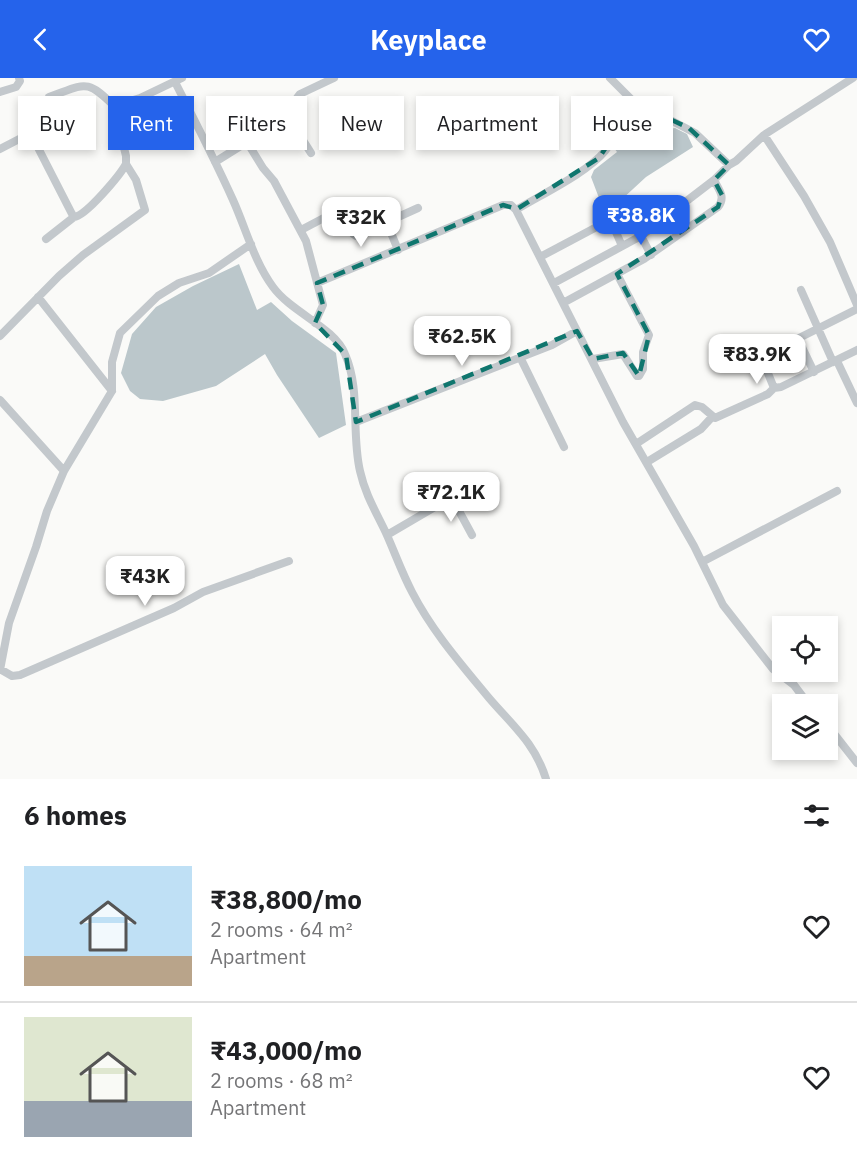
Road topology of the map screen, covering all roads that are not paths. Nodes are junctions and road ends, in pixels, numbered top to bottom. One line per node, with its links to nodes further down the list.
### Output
1 (19, 78): 6 (street)
2 (334, 78): 9 (street)
3 (610, 78): 10 (street)
4 (853, 78): 13 (street)
5 (173, 81): 8 (street); 21 (street)
6 (0, 92)
7 (52, 96): 11 (street)
8 (144, 96)
9 (298, 96)
10 (628, 96)
11 (108, 99)
12 (673, 122): 23 (street)
13 (764, 135): 23 (street); 43 (street)
14 (307, 147): 20 (street)
15 (0, 149): 27 (street)
16 (124, 150): 22 (street)
17 (235, 150): 21 (street)
18 (253, 150): 29 (street)
19 (606, 150): 26 (street)
20 (311, 153)
21 (215, 162): 32 (street)
22 (126, 164): 27 (street); 41 (street)
23 (729, 165): 24 (street)
24 (714, 180): 30 (street); 35 (street)
25 (418, 208): 28 (street)
26 (516, 210): 34 (street); 36 (street)
27 (74, 217): 31 (street)
28 (387, 223): 29 (street); 34 (street)
29 (300, 230): 38 (street)
30 (641, 236): 33 (street); 35 (street)
31 (46, 239)
32 (251, 244): 44 (street); 55 (street)
33 (622, 246): 36 (street); 39 (street)
34 (398, 250): 38 (street)
35 (651, 255): 37 (street)
36 (540, 257): 39 (street)
37 (617, 274): 42 (street); 51 (street)
38 (317, 283): 44 (street)
39 (554, 283): 42 (street)
40 (801, 290): 45 (street)
41 (38, 297): 47 (street); 55 (street)
42 (563, 303): 46 (street)
43 (857, 307): 45 (street)
44 (315, 323): 59 (street)
45 (818, 329): 48 (street); 52 (street)
46 (577, 331): 50 (street); 51 (street)
47 (0, 336)
48 (798, 339): 53 (street); 54 (street)
49 (857, 350): 52 (street)
50 (520, 357): 59 (street); 61 (street)
51 (592, 359): 60 (street)
52 (835, 362): 53 (street); 57 (street)
53 (813, 372): 54 (street)
54 (774, 388): 58 (street)
55 (112, 391): 63 (street)
56 (0, 400): 63 (street)
57 (857, 403)
58 (712, 417): 60 (street); 62 (street)
59 (356, 422): 68 (street)
60 (636, 444): 62 (street)
61 (564, 447)
62 (647, 462): 70 (street)
63 (64, 471): 71 (street)
64 (481, 480): 66 (street)
65 (837, 491): 70 (street)
66 (452, 498): 67 (street); 68 (street)
67 (472, 534)
68 (387, 535): 75 (street)
69 (289, 561): 71 (street)
70 (702, 562): 72 (street)
71 (0, 670)
72 (801, 694)
73 (838, 739): 74 (street)
74 (857, 763)
75 (546, 779)

